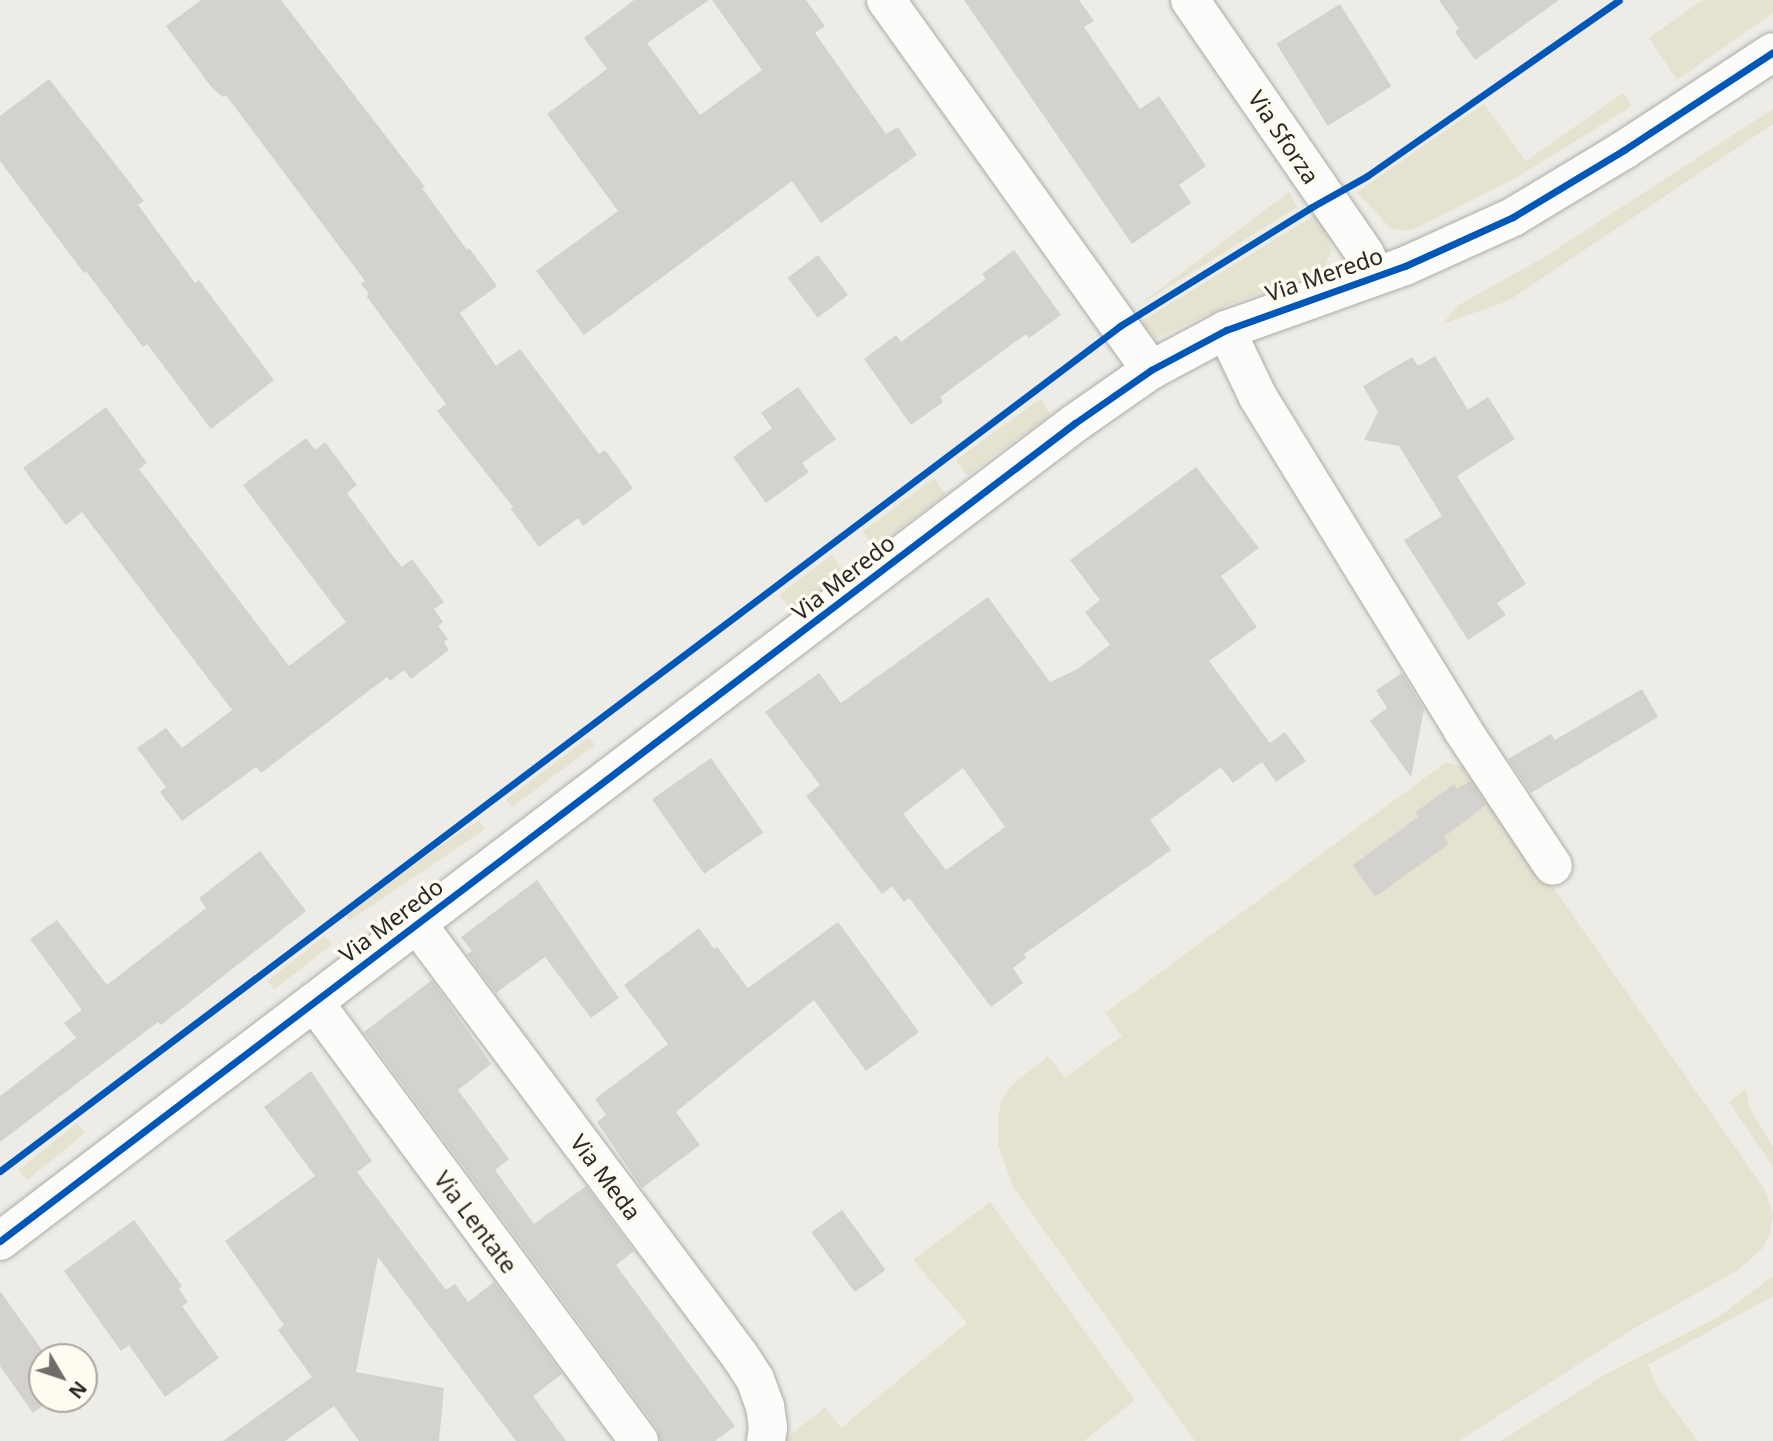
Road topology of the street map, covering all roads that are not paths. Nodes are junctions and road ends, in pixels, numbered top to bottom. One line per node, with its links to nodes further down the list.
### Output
1 (886, 0): 6 (street)
2 (1190, 0): 4 (street, Via Sforza)
3 (1773, 52): 4 (street, Via Meredo)
4 (1375, 276): 5 (street, Via Meredo)
5 (1226, 330): 6 (street, Via Meredo); 7 (street)
6 (1151, 370): 8 (street, Via Meredo)
7 (1553, 866)
8 (417, 924): 9 (street, Via Meredo); 12 (street, Via Meda)
9 (314, 1002): 10 (street, Via Meredo); 11 (street, Via Lentate)
10 (0, 1241)
11 (639, 1441)
12 (766, 1441)

